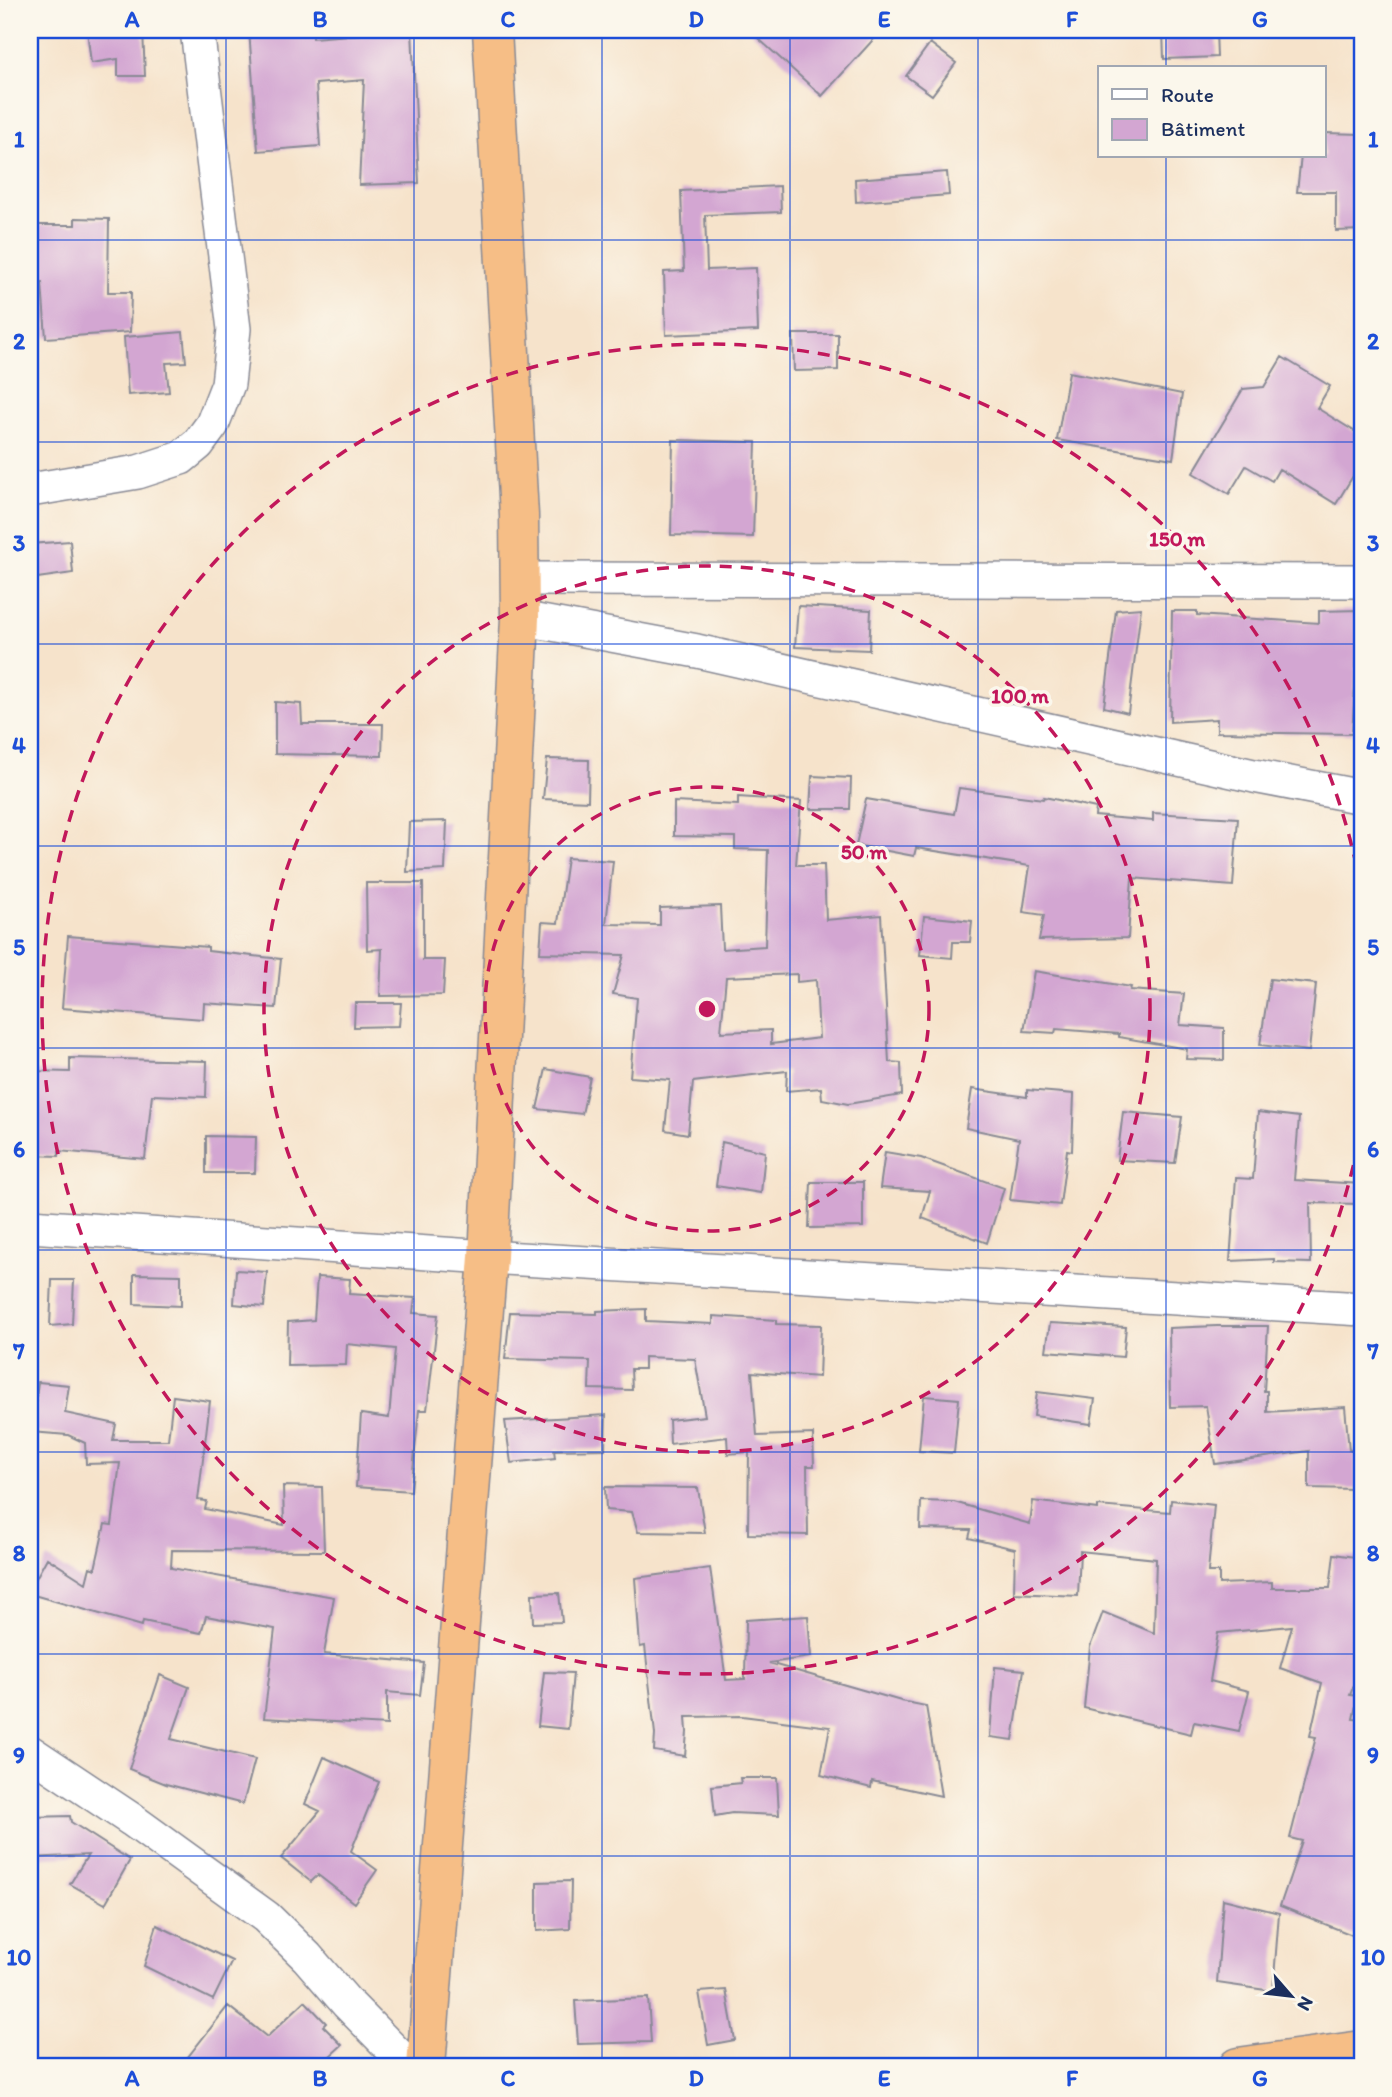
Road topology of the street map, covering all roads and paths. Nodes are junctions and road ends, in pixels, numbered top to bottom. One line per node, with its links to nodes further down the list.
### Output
1 (197, 30): 3 (street)
2 (492, 30): 4 (highway)
3 (30, 490)
4 (520, 579): 5 (street); 6 (highway)
5 (1362, 581)
6 (520, 618): 7 (street); 9 (highway)
7 (1362, 797)
8 (30, 1226): 9 (street)
9 (488, 1258): 10 (street); 14 (highway)
10 (1362, 1309)
11 (30, 1752): 13 (street)
12 (1362, 2050): 15 (highway)
13 (410, 2067)
14 (426, 2067)
15 (1238, 2067)

